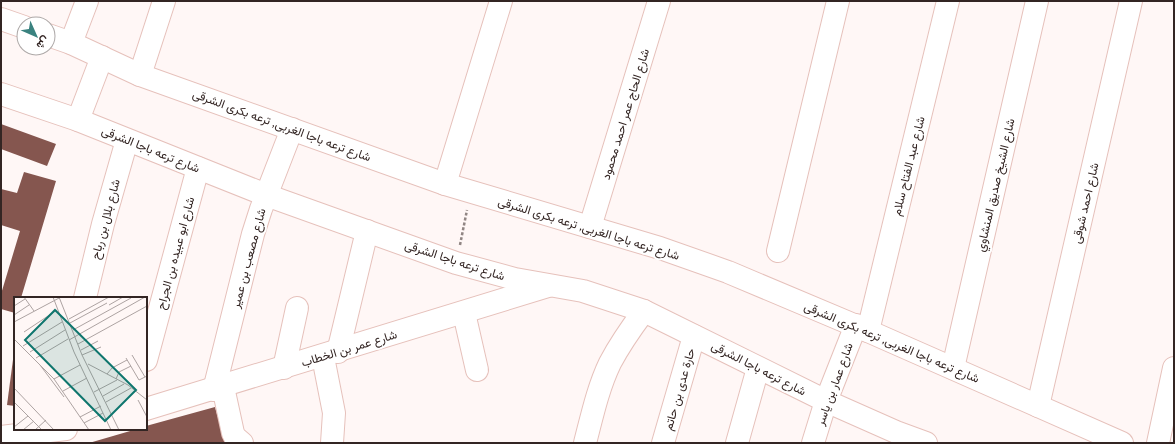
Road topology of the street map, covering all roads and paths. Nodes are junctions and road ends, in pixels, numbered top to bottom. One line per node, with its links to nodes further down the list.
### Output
1 (87, 1): 12 (street)
2 (164, 1): 14 (street)
3 (501, 1): 20 (street)
4 (659, 1): 23 (street, شارع الحاج عمر احمد محمود)
5 (838, 1): 25 (street)
6 (948, 1): 32 (street, شارع عبد الفتاح سلام)
7 (1037, 1): 38 (street, شارع الشيخ صديق المنشاوي)
8 (1131, 1): 43 (street, شارع احمد شوقى)
9 (1, 19): 10 (street)
10 (16, 24)
11 (56, 38): 12 (street, شارع ترعه باجا الغربى, ترعه بكرى الشرقى)
12 (71, 43): 13 (street, شارع ترعه باجا الغربى, ترعه بكرى الشرقى)
13 (102, 57): 14 (street, شارع ترعه باجا الغربى, ترعه بكرى الشرقى); 16 (street)
14 (140, 74): 17 (street, شارع ترعه باجا الغربى, ترعه بكرى الشرقى)
15 (1, 94): 16 (street, شارع ترعه باجا الشرقى)
16 (78, 120): 18 (street, شارع ترعه باجا الشرقى)
17 (292, 129): 20 (street, شارع ترعه باجا الغربى, ترعه بكرى الشرقى); 22 (street, شارع مصعب بن عمير)
18 (127, 140): 19 (street, شارع ترعه باجا الشرقى); 28 (street, شارع بلال بن رباح)
19 (198, 168): 22 (street, شارع ترعه باجا الشرقى); 35 (street, شارع ابو عبيده بن الجراح)
20 (445, 184): 21 (street, شارع ترعه باجا الغربى, ترعه بكرى الشرقى)
21 (471, 192): 23 (street, شارع ترعه باجا الغربى, ترعه بكرى الشرقى); 26 (path)
22 (266, 196): 24 (street, شارع ترعه باجا الشرقى); 41 (street, شارع مصعب بن عمير)
23 (590, 227): 32 (street, شارع ترعه باجا الغربى, ترعه بكرى الشرقى)
24 (367, 231): 26 (street, شارع ترعه باجا الشرقى); 34 (street)
25 (778, 251)
26 (456, 263): 27 (street, شارع ترعه باجا الشرقى)
27 (552, 285): 30 (street, شارع ترعه باجا الشرقى); 31 (street, شارع عمر بن الخطاب)
28 (85, 297)
29 (297, 308): 36 (street)
30 (644, 310): 33 (street, شارع ترعه باجا الشرقى); 50 (street)
31 (464, 313): 34 (street, شارع عمر بن الخطاب); 40 (street)
32 (862, 328): 38 (street, شارع ترعه باجا الغربى, ترعه بكرى الشرقى); 42 (street, شارع عمار بن ياسر)
33 (694, 336): 37 (street, شارع ترعه باجا الشرقى); 51 (street, حارة عدى بن حاتم)
34 (330, 354): 36 (street, شارع عمر بن الخطاب); 49 (street)
35 (147, 356)
36 (284, 368): 41 (street, شارع عمر بن الخطاب)
37 (758, 368): 42 (street, شارع ترعه باجا الشرقى); 52 (street)
38 (953, 368): 43 (street, شارع ترعه باجا الغربى, ترعه بكرى الشرقى)
39 (1174, 368): 56 (street)
40 (477, 370)
41 (218, 388): 44 (street, شارع عمر بن الخطاب); 48 (street)
42 (826, 401): 46 (street, شارع ترعه باجا الشرقى); 53 (street, شارع عمار بن ياسر)
43 (1038, 406): 55 (street, شارع ترعه باجا الغربى, ترعه بكرى الشرقى)
44 (147, 409)
45 (57, 430): 47 (street)
46 (894, 437): 54 (street, شارع ترعه باجا الشرقى)
47 (1, 438)
48 (242, 443)
49 (332, 443)
50 (585, 443)
51 (663, 443)
52 (737, 443)
53 (813, 443)
54 (926, 443)
55 (1122, 443)
56 (1158, 443)

